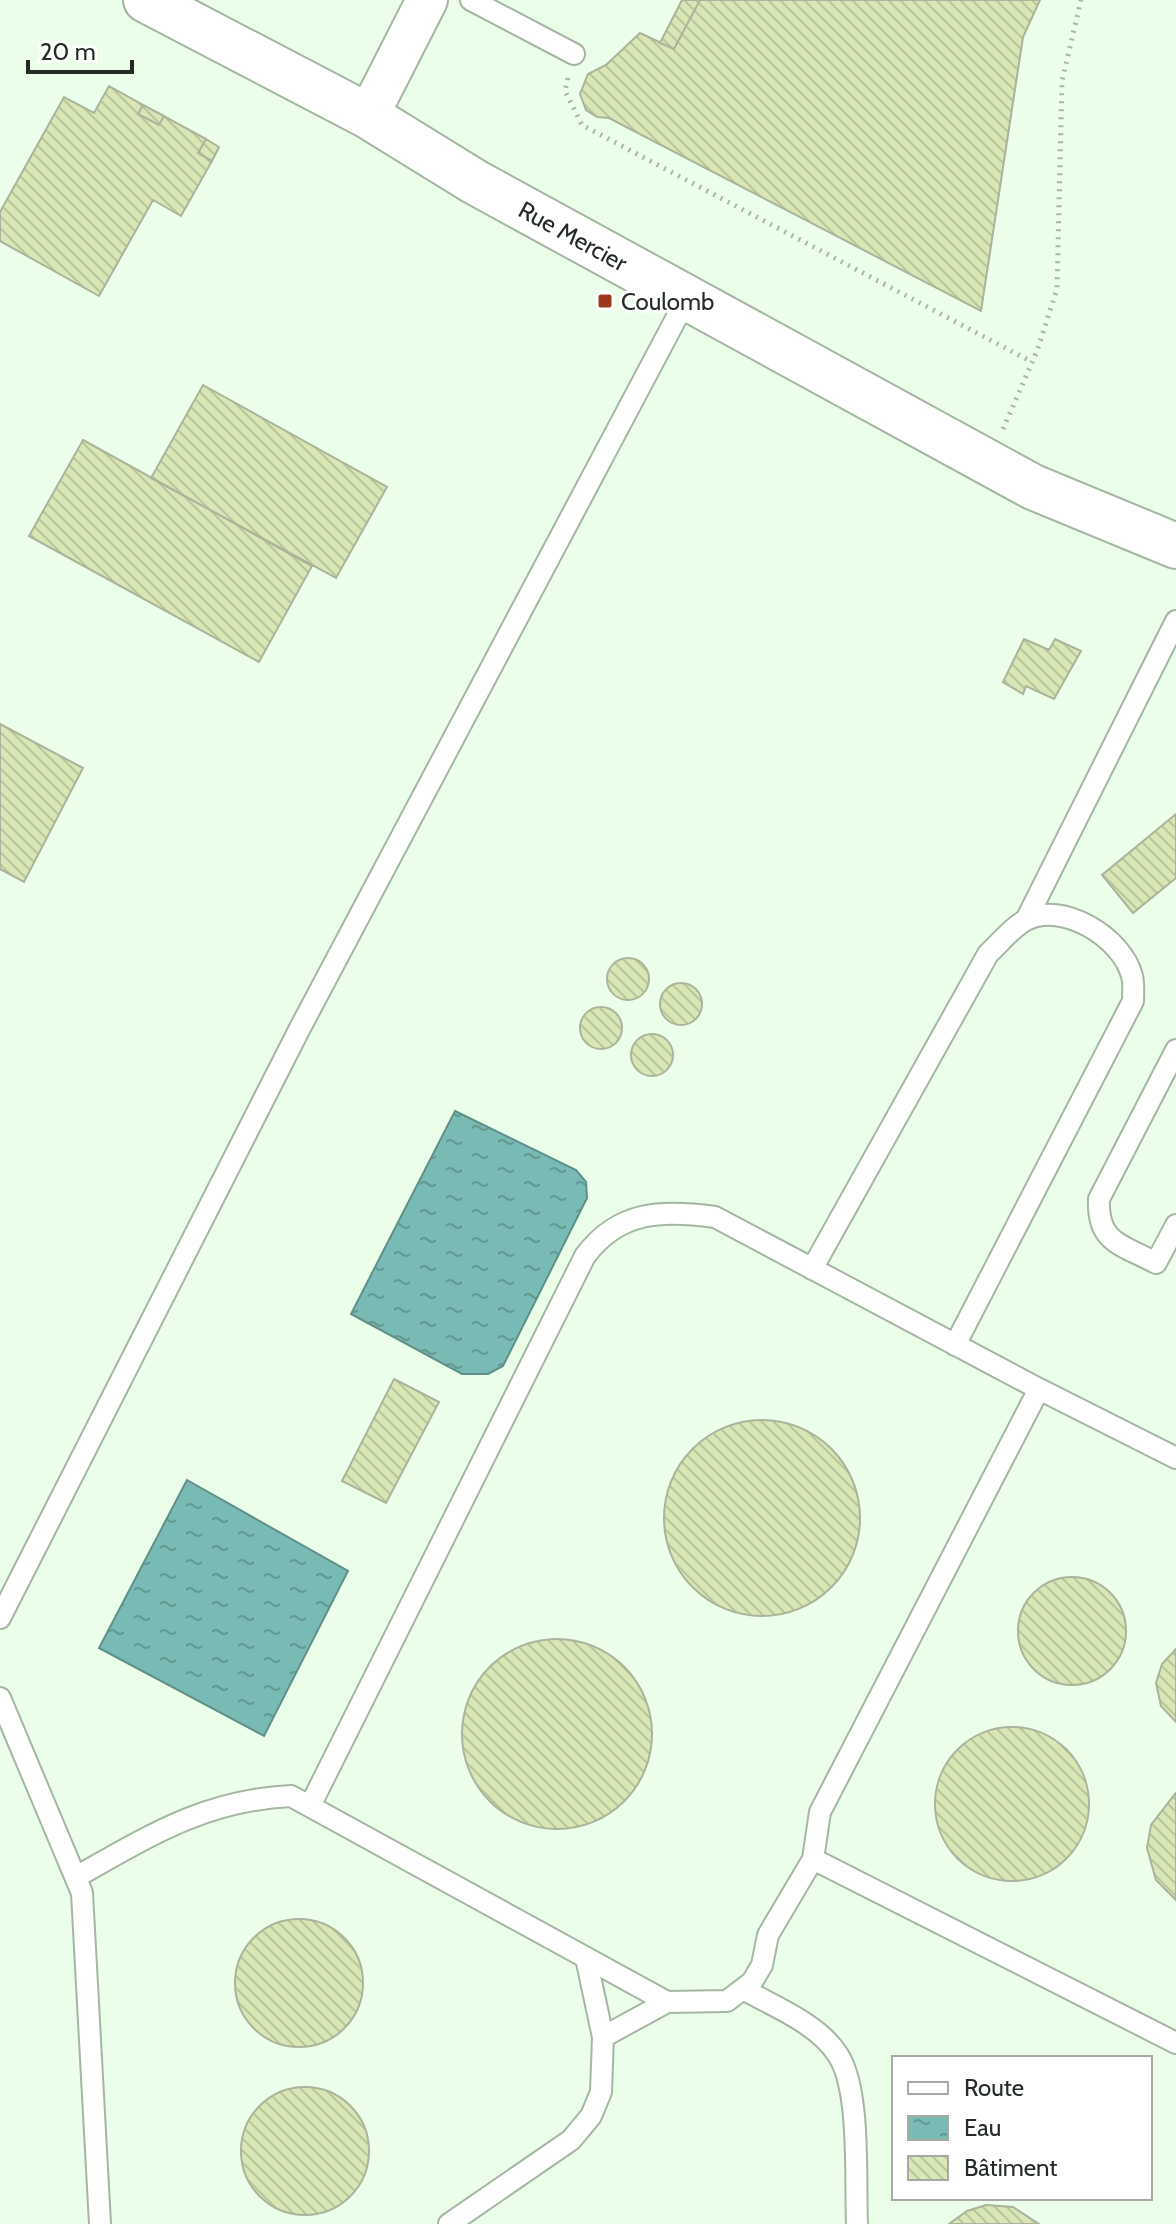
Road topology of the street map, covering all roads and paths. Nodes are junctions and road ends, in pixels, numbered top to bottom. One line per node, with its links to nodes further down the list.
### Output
1 (146, 0): 6 (street, Rue Mercier)
2 (427, 0): 6 (street)
3 (471, 0): 5 (lane)
4 (1081, 0): 8 (path)
5 (574, 54): 8 (path)
6 (368, 116): 7 (street, Rue Mercier)
7 (687, 298): 9 (street, Rue Mercier); 19 (lane)
8 (1032, 362): 9 (path)
9 (985, 461): 10 (street, Rue Mercier)
10 (1176, 546)
11 (1176, 621): 12 (lane)
12 (1026, 920): 15 (lane); 16 (lane)
13 (1176, 1050): 14 (lane)
14 (1176, 1225)
15 (812, 1269): 16 (lane); 21 (lane)
16 (955, 1345): 17 (lane)
17 (1039, 1389): 18 (lane); 22 (lane)
18 (1176, 1458)
19 (0, 1618)
20 (0, 1698): 23 (lane)
21 (310, 1806): 23 (lane); 24 (lane)
22 (813, 1859): 25 (lane); 28 (lane)
23 (76, 1877): 29 (lane)
24 (586, 1958): 26 (lane); 27 (lane)
25 (743, 1989): 26 (lane); 31 (lane)
26 (667, 2002): 27 (lane)
27 (603, 2037): 30 (lane)
28 (1176, 2043)
29 (100, 2224)
30 (449, 2224)
31 (857, 2224)

